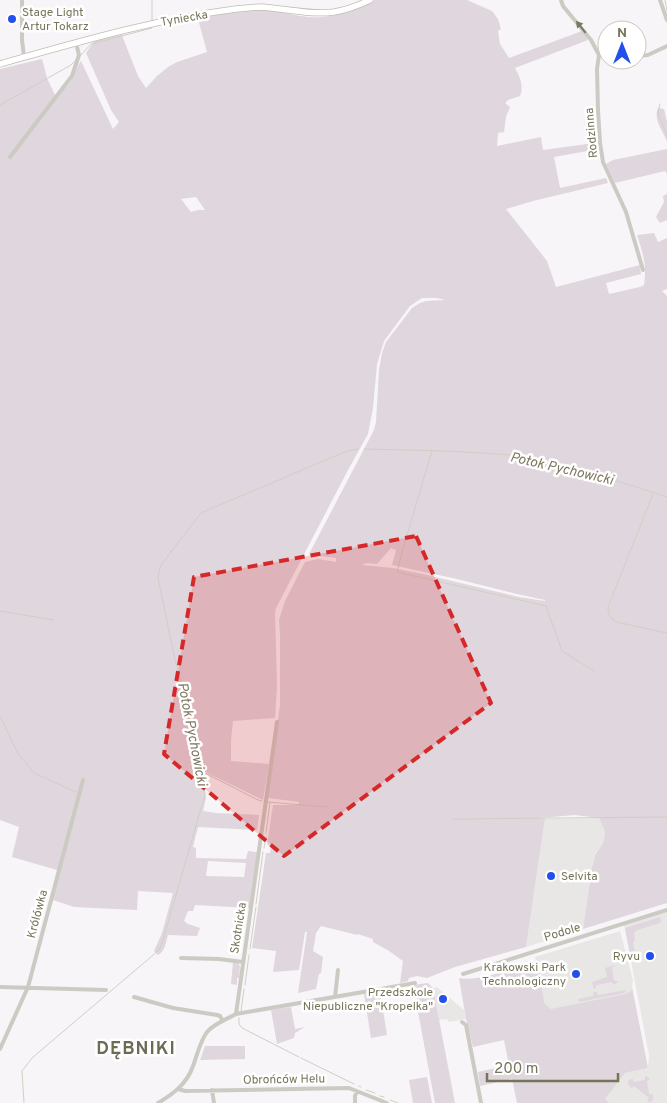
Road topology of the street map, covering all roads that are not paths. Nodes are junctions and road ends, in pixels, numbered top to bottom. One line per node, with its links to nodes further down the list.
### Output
1 (22, 0): 10 (street)
2 (370, 0): 6 (street, Tyniecka)
3 (561, 0): 8 (street, one-way to 3)
4 (660, 0): 5 (street)
5 (667, 20)
6 (76, 43): 10 (street, Tyniecka); 13 (street)
7 (667, 46): 9 (street)
8 (597, 51)
9 (647, 55)
10 (24, 57): 11 (street, Tyniecka)
11 (0, 64)
12 (597, 70): 14 (street, Rodzinna)
13 (10, 157)
14 (643, 270)
15 (277, 722): 19 (street, Skotnicka)
16 (83, 780): 24 (street, Królówka)
17 (667, 910): 21 (street, Podole)
18 (181, 958): 19 (street)
19 (243, 962): 28 (street, Skotnicka)
20 (338, 970): 27 (street)
21 (463, 974)
22 (415, 983): 27 (street)
23 (0, 987): 24 (street)
24 (28, 987): 25 (street); 31 (street, Królówka)
25 (106, 990)
26 (134, 997): 29 (street)
27 (334, 997): 28 (street)
28 (236, 1014): 29 (street)
29 (223, 1021): 32 (street)
30 (462, 1022): 39 (street)
31 (0, 1049)
32 (178, 1089): 33 (street, Obrońców Helu); 35 (street)
33 (212, 1090): 34 (street, Obrońców Helu); 36 (street)
34 (357, 1091): 37 (street); 38 (street, Obrońców Helu)
35 (158, 1103)
36 (214, 1103)
37 (355, 1103)
38 (386, 1103)
39 (481, 1103)

